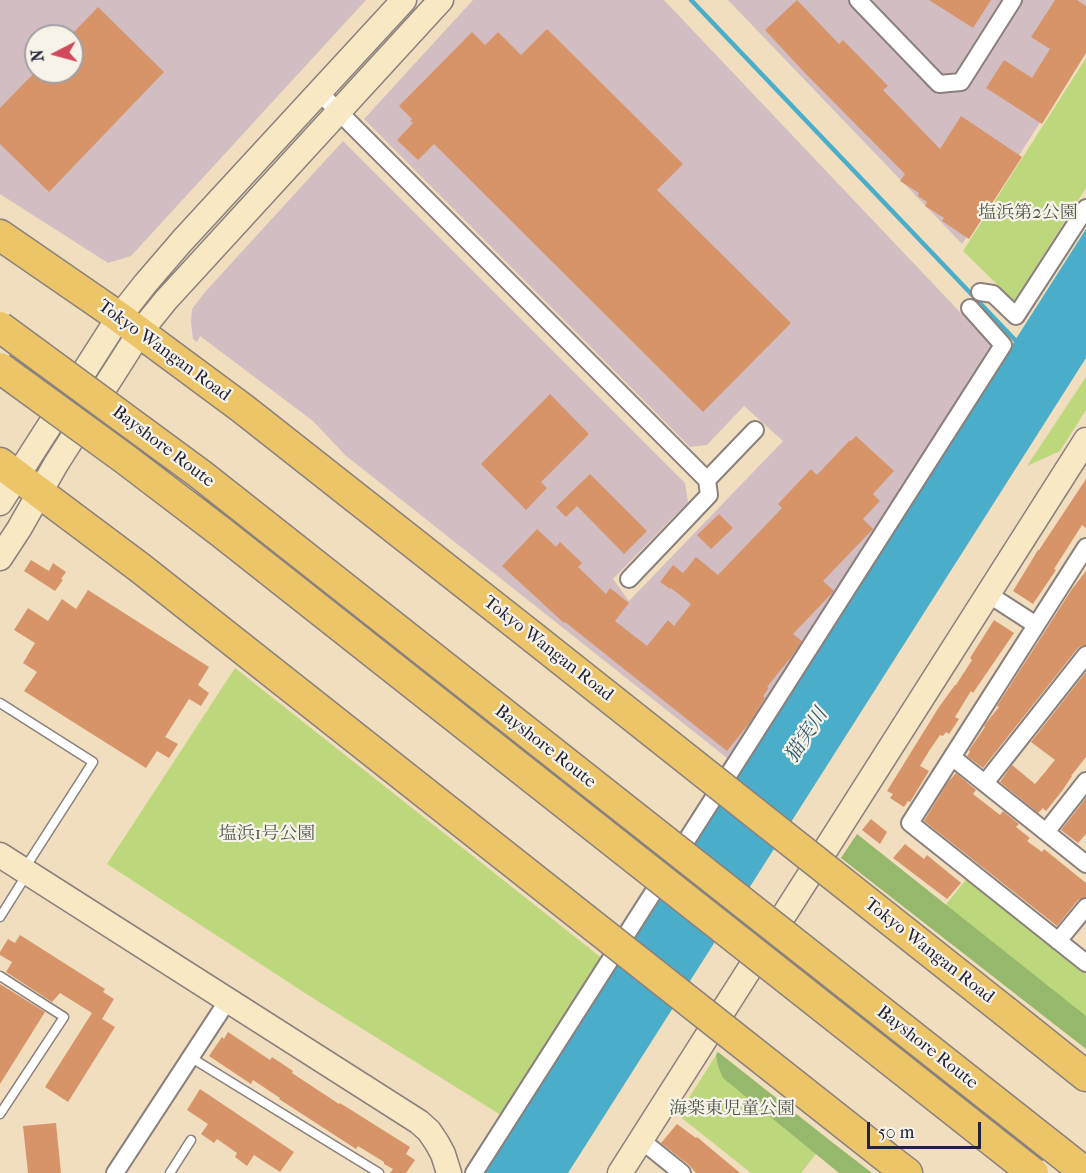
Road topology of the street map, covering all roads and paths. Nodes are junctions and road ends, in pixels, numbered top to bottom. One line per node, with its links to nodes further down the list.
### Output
1 (404, 0): 5 (street)
2 (441, 0): 6 (street)
3 (858, 0): 4 (street)
4 (1013, 0)
5 (319, 92): 6 (street); 11 (street)
6 (339, 112): 11 (street); 17 (street)
7 (1086, 208): 9 (street)
8 (0, 234): 11 (highway, Tokyo Wangan Road)
9 (980, 292)
10 (970, 308): 49 (street)
11 (130, 324): 16 (street); 40 (highway, Tokyo Wangan Road, bridge)
12 (0, 327): 53 (highway, Bayshore Route, bridge)
13 (0, 368): 52 (highway, Bayshore Route, bridge)
14 (755, 430): 17 (street)
15 (1086, 440): 22 (street)
16 (19, 477): 18 (street); 20 (street); 44 (highway, bridge)
17 (707, 480): 21 (street)
18 (0, 503)
19 (1086, 547): 23 (street)
20 (0, 558)
21 (629, 579)
22 (988, 594): 23 (street); 43 (street)
23 (1036, 625): 26 (street)
24 (1086, 655): 28 (street)
25 (0, 702): 32 (lane)
26 (952, 757): 28 (street); 35 (street)
27 (1086, 781): 29 (street)
28 (985, 783): 29 (street)
29 (1046, 832): 31 (street)
30 (0, 855): 32 (street)
31 (1086, 864)
32 (26, 871): 34 (lane); 38 (street)
33 (1086, 907): 35 (street)
34 (0, 917)
35 (1058, 941): 36 (street)
36 (1086, 963)
37 (0, 976): 41 (lane)
38 (228, 1000): 39 (street); 48 (street)
39 (190, 1057): 45 (street); 47 (lane)
40 (1086, 1076)
41 (0, 1113)
42 (191, 1140): 46 (lane)
43 (641, 1140): 50 (street); 51 (street)
44 (897, 1165)
45 (115, 1173)
46 (170, 1173)
47 (379, 1173)
48 (449, 1173)
49 (474, 1173)
50 (620, 1173)
51 (682, 1173)
52 (1033, 1173)
53 (1086, 1173)

